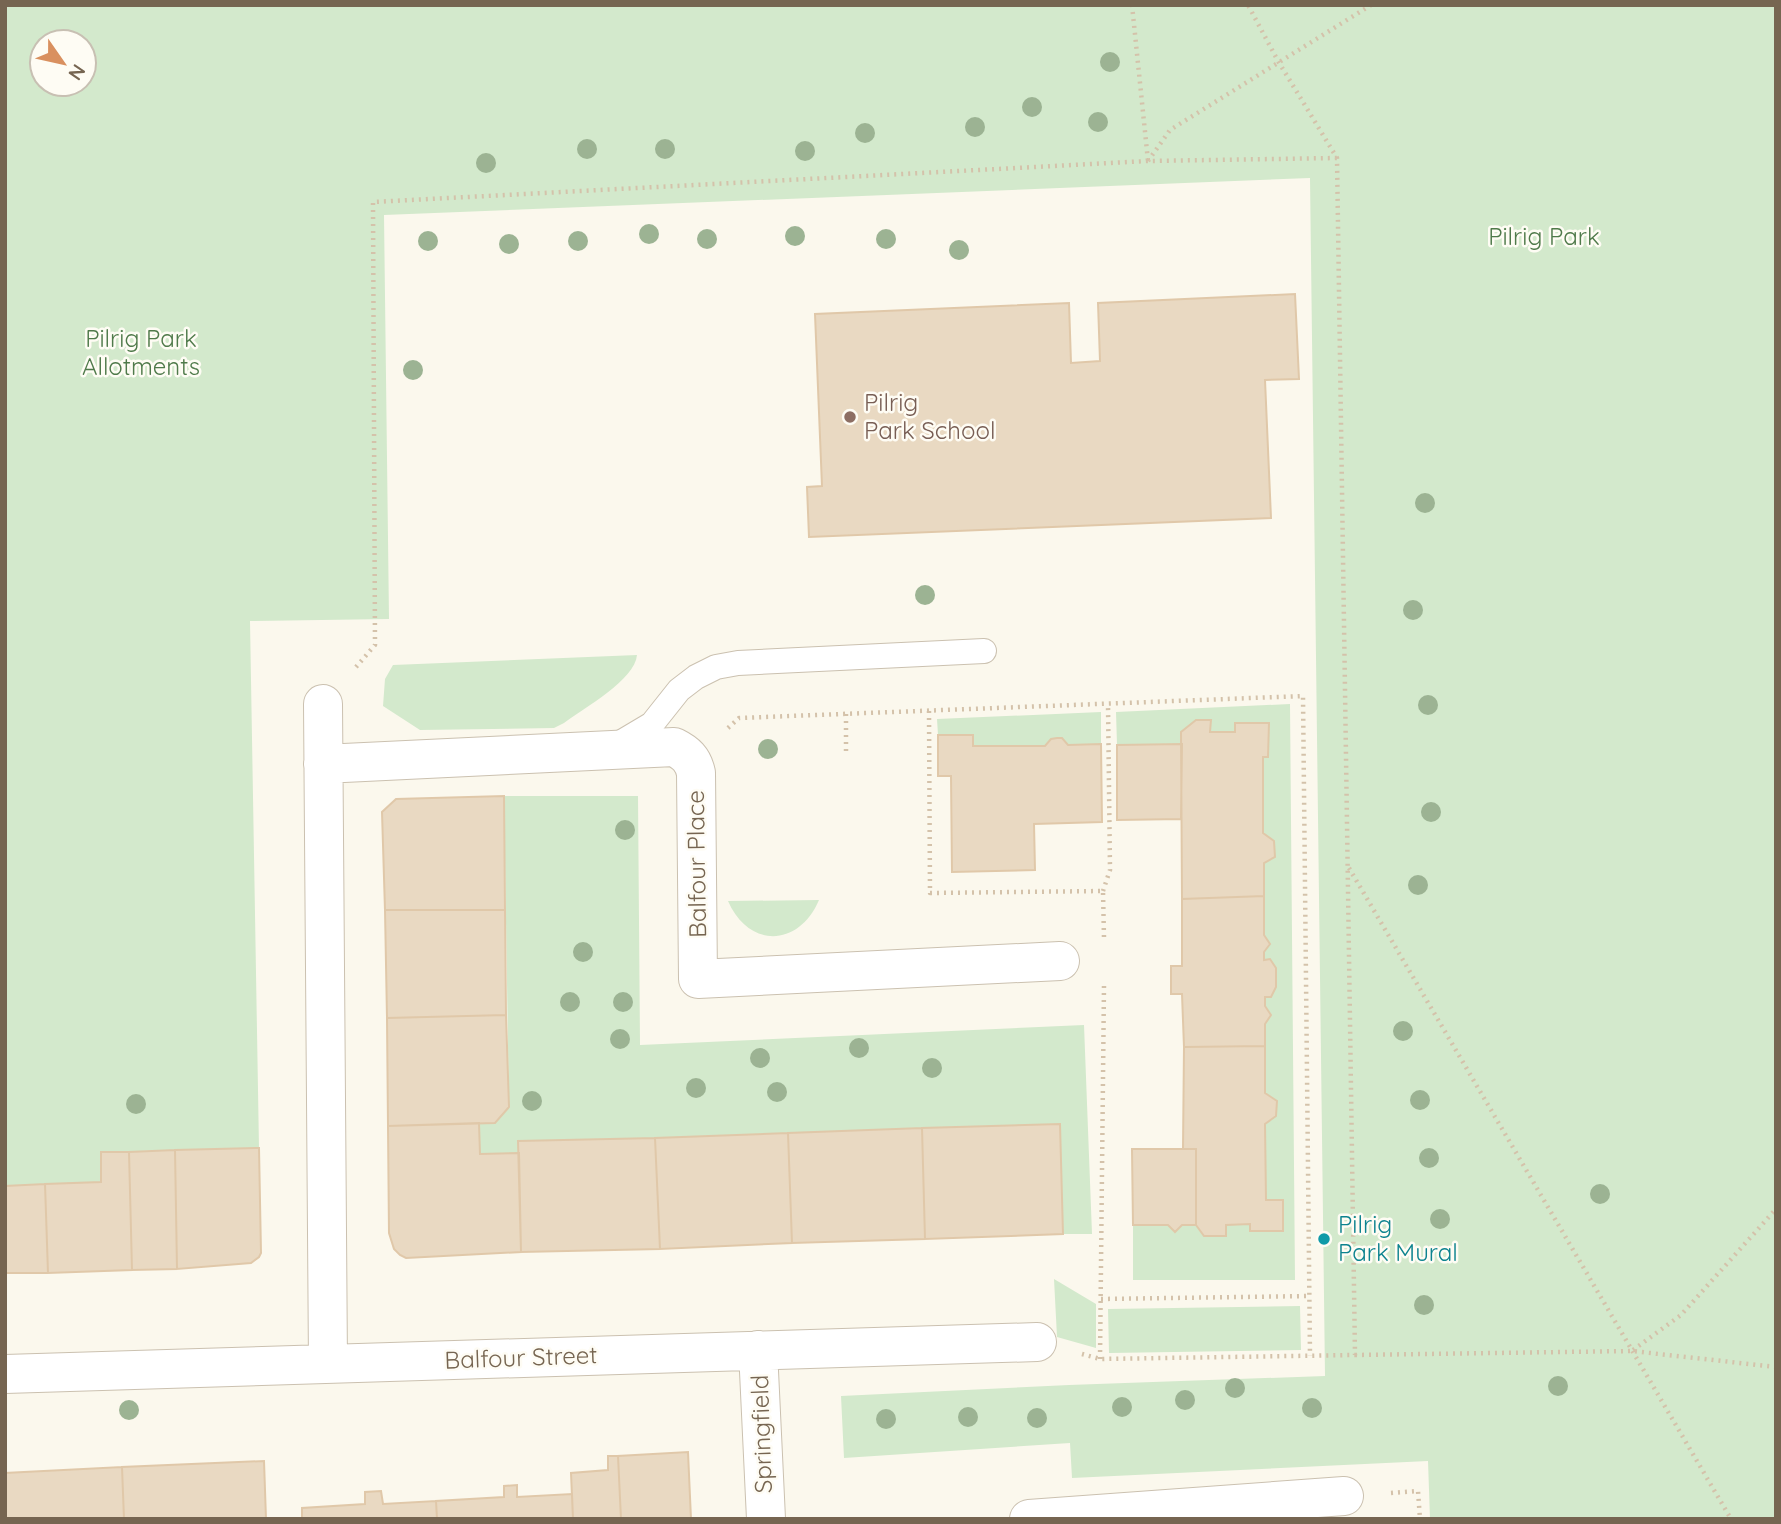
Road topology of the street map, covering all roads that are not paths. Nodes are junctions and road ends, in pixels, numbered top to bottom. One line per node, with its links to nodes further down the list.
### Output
1 (984, 651): 3 (lane)
2 (323, 704): 4 (street)
3 (594, 751): 4 (street, Balfour Place); 5 (street, Balfour Place)
4 (323, 764): 8 (street)
5 (1060, 961)
6 (1037, 1342): 7 (street, Balfour Street)
7 (758, 1350): 8 (street, Balfour Street); 11 (street, Springfield)
8 (328, 1364): 9 (street, Balfour Street)
9 (5, 1374)
10 (1345, 1496): 12 (street)
11 (766, 1519)
12 (1029, 1519)

